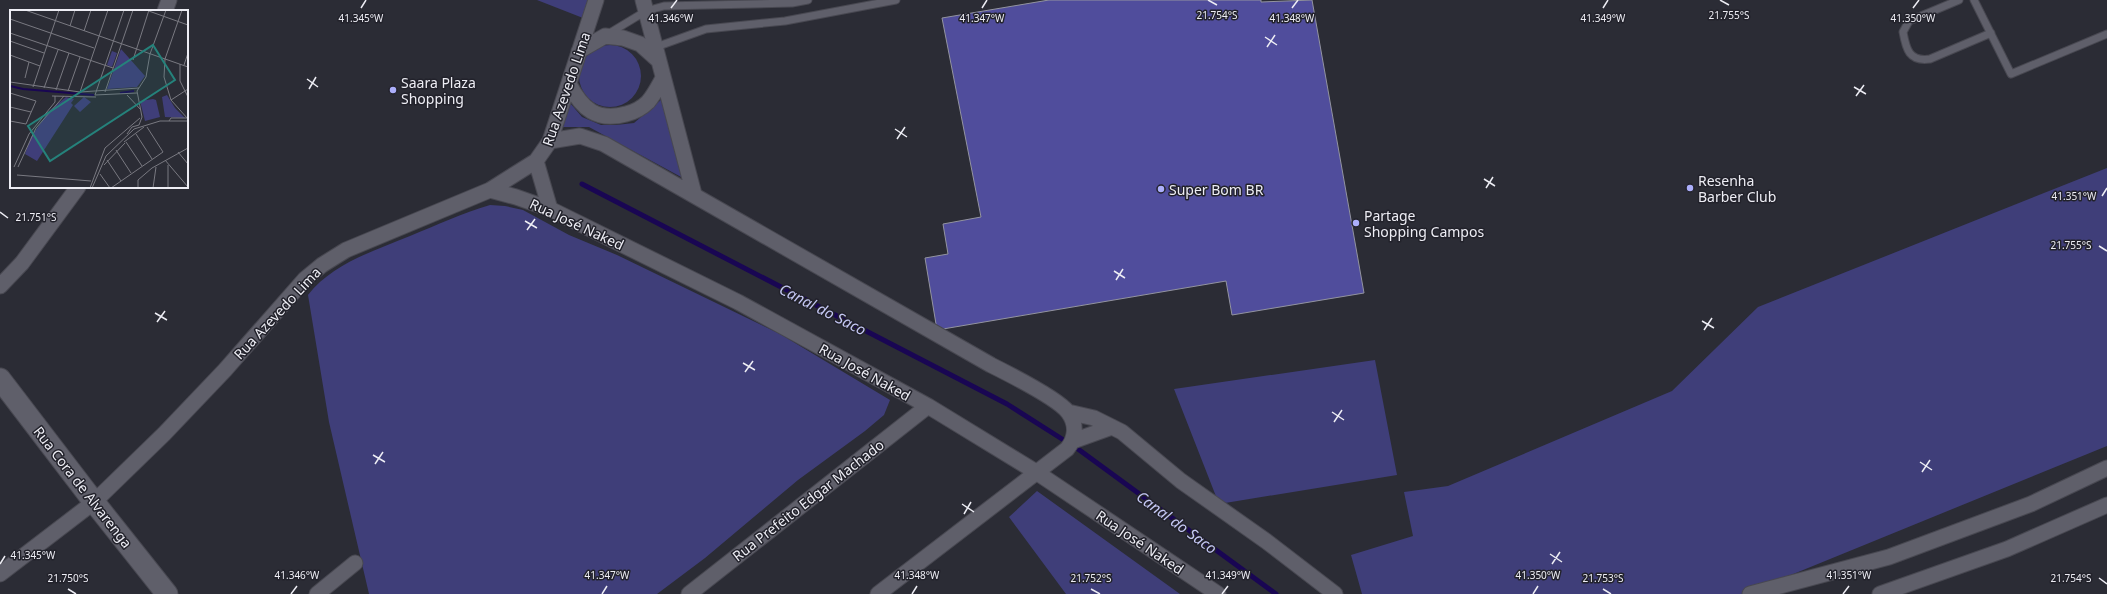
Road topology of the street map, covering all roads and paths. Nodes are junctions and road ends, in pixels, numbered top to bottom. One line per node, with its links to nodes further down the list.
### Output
1 (169, 0): 8 (street)
2 (596, 0): 12 (street, Rua Azevedo Lima)
3 (808, 0): 7 (lane)
4 (896, 0): 13 (lane)
5 (1959, 0): 9 (lane)
6 (1974, 0): 9 (lane)
7 (645, 6): 11 (lane); 13 (street)
8 (165, 10)
9 (1991, 33): 10 (lane)
10 (2107, 34)
11 (605, 36): 12 (street); 13 (street)
12 (579, 51): 15 (street, Rua Azevedo Lima)
13 (658, 54): 14 (street)
14 (663, 78): 15 (street); 20 (street)
15 (569, 84): 16 (street, Rua Azevedo Lima)
16 (550, 141): 17 (street, Rua Azevedo Lima); 20 (street)
17 (536, 161): 19 (street, Rua Azevedo Lima); 21 (street)
18 (77, 188): 22 (street)
19 (490, 190): 21 (street, Rua José Naked); 30 (street, Rua Azevedo Lima)
20 (694, 194): 25 (street)
21 (550, 209): 24 (street, Rua José Naked)
22 (0, 286)
23 (0, 379): 30 (main road, Rua Cora de Alvarenga)
24 (928, 406): 29 (street, Rua José Naked); 36 (street, Rua Prefeito Edgar Machado)
25 (1068, 412): 26 (street); 27 (street)
26 (1112, 426): 27 (street); 39 (street)
27 (1074, 441): 29 (street)
28 (2107, 468): 40 (street)
29 (1036, 472): 37 (street); 38 (street, Rua José Naked)
30 (94, 502): 33 (street, Rua Azevedo Lima); 34 (main road, Rua Cora de Alvarenga)
31 (2107, 505): 41 (street)
32 (355, 563): 35 (street)
33 (0, 574)
34 (167, 594)
35 (317, 594)
36 (689, 594)
37 (878, 594)
38 (1218, 594)
39 (1334, 594)
40 (1750, 594)
41 (1880, 594)

